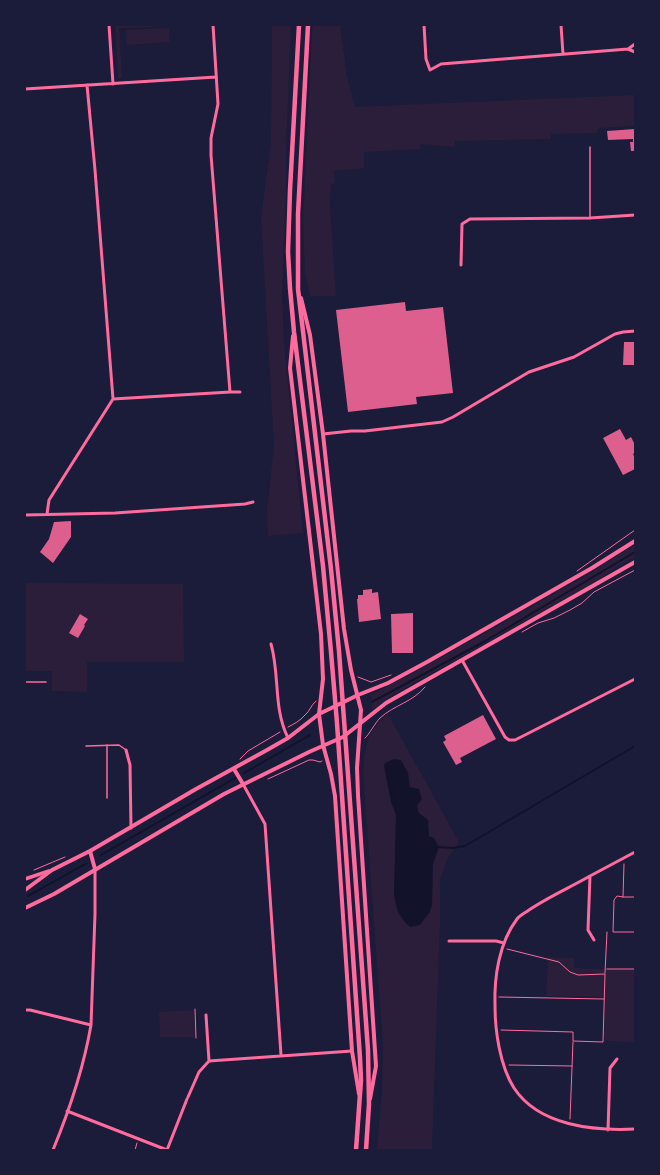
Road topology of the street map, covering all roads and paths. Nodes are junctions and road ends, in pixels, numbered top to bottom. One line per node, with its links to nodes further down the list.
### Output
1 (109, 25): 12 (street)
2 (213, 25): 11 (street)
3 (299, 25): 21 (main road)
4 (308, 25): 19 (main road)
5 (424, 25): 10 (street)
6 (561, 25): 10 (street)
7 (635, 44): 8 (street)
8 (628, 49): 9 (street); 10 (street)
9 (635, 52)
10 (563, 54)
11 (216, 77): 12 (street); 22 (street)
12 (112, 84): 13 (street)
13 (87, 85): 14 (street); 24 (street)
14 (25, 89)
15 (590, 147): 17 (lane)
16 (635, 215): 17 (street)
17 (590, 218): 18 (street)
18 (461, 265)
19 (298, 289): 25 (main road); 99 (main road)
20 (635, 331): 25 (street)
21 (294, 332): 45 (main road); 98 (main road)
22 (230, 392): 23 (street); 24 (street)
23 (240, 392)
24 (113, 399): 27 (street)
25 (323, 434): 43 (main road)
26 (253, 502): 27 (street)
27 (47, 514): 28 (street)
28 (25, 515)
29 (635, 530): 33 (path)
30 (635, 541): 43 (main road)
31 (635, 562): 36 (main road)
32 (635, 570): 34 (path)
33 (572, 574)
34 (519, 634)
35 (271, 644): 47 (street)
36 (462, 660): 38 (street); 46 (main road)
37 (394, 674): 39 (path)
38 (635, 679)
39 (367, 681)
40 (25, 682): 41 (lane)
41 (46, 682)
42 (429, 685): 48 (path)
43 (358, 695): 45 (main road); 46 (main road)
44 (314, 703): 47 (path)
45 (319, 714): 49 (main road); 51 (main road)
46 (360, 724): 51 (main road); 99 (main road)
47 (284, 730): 49 (street); 55 (path)
48 (368, 736)
49 (288, 738): 56 (main road)
50 (107, 745): 52 (lane); 53 (lane); 59 (lane)
51 (323, 745): 58 (main road); 92 (main road)
52 (86, 746)
53 (126, 750): 60 (street)
54 (316, 761): 57 (path)
55 (236, 762)
56 (234, 769): 58 (main road); 60 (main road)
57 (264, 780)
58 (243, 784): 65 (main road); 93 (street)
59 (107, 798)
60 (131, 828): 61 (main road)
61 (90, 851): 65 (main road); 66 (main road)
62 (635, 852): 64 (street)
63 (71, 855): 67 (path)
64 (624, 858): 68 (street); 71 (path)
65 (95, 869): 73 (main road); 88 (street)
66 (52, 870): 69 (street); 70 (main road)
67 (31, 872)
68 (590, 876): 76 (street); 78 (street)
69 (25, 879)
70 (25, 890)
71 (623, 897): 72 (path); 75 (path)
72 (635, 897)
73 (25, 908)
74 (608, 932): 80 (path)
75 (635, 932)
76 (594, 940)
77 (449, 941): 78 (street)
78 (504, 943): 79 (street)
79 (502, 947): 82 (path); 83 (street)
80 (606, 969): 81 (path); 82 (path)
81 (635, 969)
82 (605, 974): 84 (path)
83 (494, 997): 84 (path); 89 (street)
84 (604, 999): 91 (path)
85 (195, 1009): 90 (path)
86 (25, 1010): 88 (street)
87 (206, 1015): 95 (street)
88 (91, 1025): 100 (street)
89 (497, 1030): 91 (path); 96 (street)
90 (196, 1038)
91 (573, 1041): 97 (path)
92 (352, 1051): 93 (street); 98 (main road)
93 (281, 1055): 95 (street)
94 (617, 1059): 102 (street)
95 (209, 1061): 107 (street)
96 (504, 1065): 97 (path); 101 (street)
97 (572, 1066): 101 (path)
98 (360, 1100): 108 (main road)
99 (369, 1104): 109 (main road)
100 (67, 1111): 104 (street); 105 (street)
101 (570, 1123): 102 (street)
102 (608, 1130): 103 (street)
103 (635, 1130)
104 (139, 1139): 106 (path); 107 (street)
105 (53, 1150)
106 (135, 1150)
107 (167, 1150)
108 (356, 1150)
109 (366, 1150)

